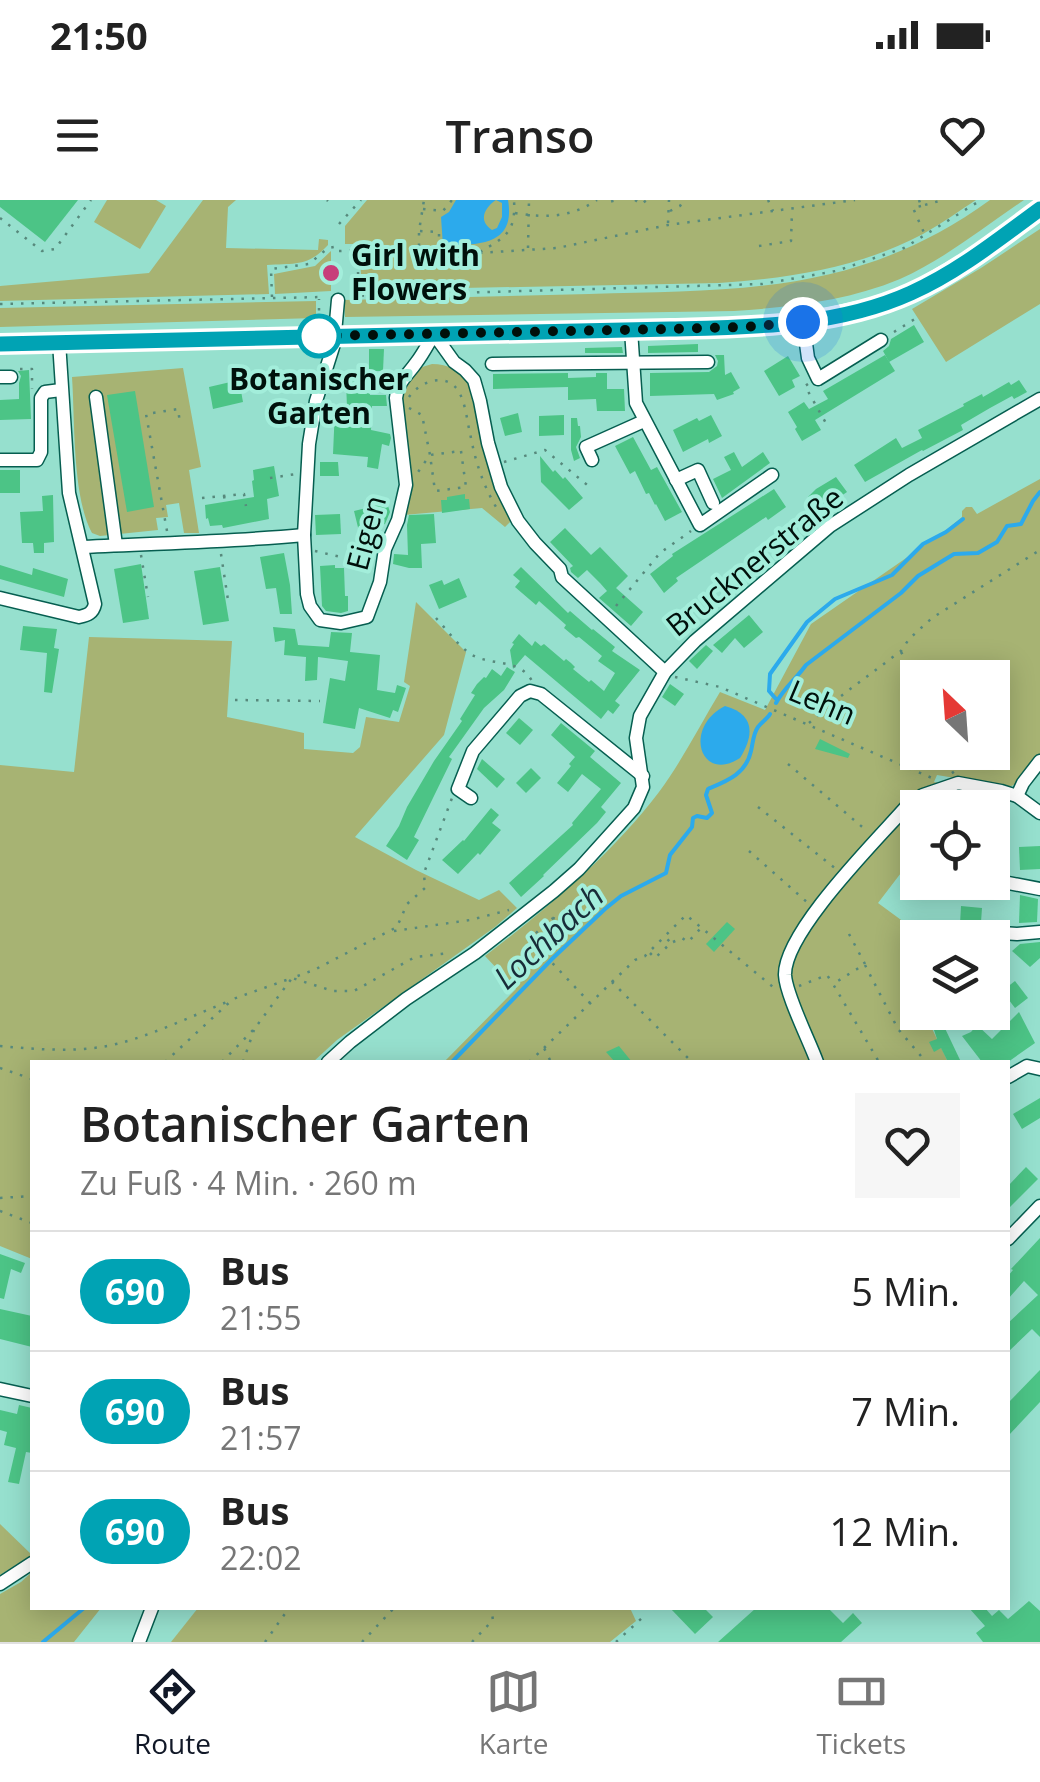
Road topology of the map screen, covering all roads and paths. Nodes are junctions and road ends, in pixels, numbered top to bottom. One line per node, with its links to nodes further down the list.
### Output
1 (91, 200): 27 (path)
2 (361, 200): 28 (path)
3 (424, 200): 20 (path)
4 (452, 200): 20 (path)
5 (514, 200): 25 (path)
6 (529, 200): 26 (path)
7 (597, 200): 26 (path)
8 (635, 200): 9 (path)
9 (647, 200)
10 (669, 200): 23 (path)
11 (684, 200): 23 (path)
12 (768, 200): 24 (path)
13 (855, 200): 17 (path)
14 (919, 200): 19 (path)
15 (943, 200): 19 (path)
16 (981, 200): 31 (path)
17 (842, 201): 18 (path)
18 (832, 202): 22 (path)
19 (921, 206): 31 (path)
20 (422, 209): 30 (path)
21 (1040, 209): 44 (main road)
22 (792, 210): 24 (path); 32 (path)
23 (668, 211): 29 (path)
24 (773, 211): 29 (path)
25 (515, 213): 26 (path); 37 (path)
26 (529, 215): 35 (path)
27 (0, 218)
28 (338, 224)
29 (668, 225): 35 (path)
30 (419, 231): 33 (path); 36 (path)
31 (926, 236): 38 (path)
32 (759, 246)
33 (420, 248): 34 (path); 36 (path)
34 (357, 250): 38 (path); 39 (path)
35 (528, 250): 37 (path)
36 (439, 252): 37 (path)
37 (478, 253)
38 (359, 296): 41 (path)
39 (272, 297): 40 (path); 42 (path)
40 (319, 297): 41 (path); 45 (path)
41 (337, 298): 48 (street)
42 (0, 304)
43 (918, 317): 49 (path)
44 (803, 322): 46 (main road); 58 (street)
45 (318, 323)
46 (631, 330): 47 (main road); 55 (street)
47 (434, 334): 48 (main road); 52 (street); 56 (street, Eigen)
48 (334, 340): 50 (main road); 75 (street)
49 (881, 340): 58 (street)
50 (59, 342): 51 (main road); 59 (street)
51 (0, 344)
52 (454, 362): 56 (street); 72 (street)
53 (708, 362): 55 (street)
54 (492, 364): 55 (street)
55 (634, 364): 65 (street)
56 (415, 365): 79 (street, Eigen)
57 (5, 377): 62 (path)
58 (818, 379): 67 (path)
59 (61, 390): 69 (street); 94 (street)
60 (96, 397): 93 (street)
61 (1040, 399): 104 (street, Brucknerstraße)
62 (33, 401)
63 (140, 413): 64 (path)
64 (146, 414): 66 (path); 74 (path)
65 (644, 421): 70 (street); 78 (street)
66 (180, 422)
67 (828, 425)
68 (430, 455): 68 (path); 71 (path); 79 (path)
69 (0, 460)
70 (592, 460)
71 (476, 462)
72 (494, 465): 80 (path); 101 (street)
73 (150, 466): 74 (path)
74 (156, 468): 82 (path)
75 (308, 473): 77 (path); 91 (street)
76 (772, 475): 88 (street)
77 (270, 478)
78 (676, 480): 85 (street); 88 (street)
79 (406, 485): 96 (street, Eigen)
80 (592, 489)
81 (154, 490): 82 (path)
82 (160, 492): 89 (path)
83 (224, 494): 84 (path); 86 (path); 87 (path)
84 (202, 498)
85 (713, 503)
86 (226, 506)
87 (246, 506)
88 (700, 525): 101 (path)
89 (168, 542): 90 (street); 92 (street)
90 (220, 542): 91 (street); 99 (path)
91 (305, 542): 96 (path); 96 (street, Eigen)
92 (139, 544): 93 (street); 97 (path)
93 (116, 545): 94 (street)
94 (83, 547): 98 (street)
95 (1040, 550): 102 (path)
96 (382, 566)
97 (148, 597)
98 (0, 598)
99 (228, 600)
100 (436, 618): 105 (path)
101 (605, 618): 104 (street)
102 (901, 651): 103 (path); 108 (path)
103 (906, 660)
104 (665, 672): 108 (path, Lehn); 112 (street, Brucknerstraße)
105 (535, 692): 112 (street); 114 (street)
106 (235, 700): 107 (path)
107 (320, 701)
108 (808, 724): 113 (path, Lehn)
109 (1040, 761): 115 (street)
110 (788, 764): 119 (path)
111 (951, 770): 113 (path)
112 (643, 776): 125 (street)
113 (958, 784): 115 (street); 141 (street)
114 (458, 789): 116 (street); 127 (path)
115 (1017, 796): 118 (street)
116 (471, 798)
117 (758, 807): 121 (path)
118 (1040, 814)
119 (868, 832)
120 (749, 851): 124 (path)
121 (838, 871)
122 (1010, 883): 123 (street)
123 (1040, 889)
124 (811, 906)
125 (521, 919): 127 (path); 150 (street)
126 (701, 928): 131 (path); 133 (path); 140 (path)
127 (388, 932): 137 (path)
128 (1040, 932): 129 (street)
129 (1010, 933)
130 (849, 934): 136 (path)
131 (664, 937): 133 (path); 134 (path)
132 (528, 940): 143 (path)
133 (672, 943): 134 (path)
134 (649, 952): 138 (path)
135 (452, 953): 137 (path)
136 (865, 964): 139 (path); 156 (path)
137 (292, 978): 142 (path); 144 (path)
138 (612, 982): 143 (path); 153 (path)
139 (833, 984): 141 (path); 155 (path)
140 (774, 987)
141 (790, 995): 154 (street)
142 (233, 999): 145 (path); 147 (path)
143 (590, 1003): 146 (path)
144 (255, 1028): 148 (path); 149 (path)
145 (0, 1046)
146 (544, 1048): 151 (path); 152 (path)
147 (168, 1060)
148 (224, 1060)
149 (245, 1060)
150 (330, 1060)
151 (530, 1060)
152 (551, 1060)
153 (690, 1060)
154 (815, 1060)
155 (878, 1060)
156 (924, 1060)
157 (1038, 1064): 159 (street)
158 (0, 1068): 160 (path)
159 (1010, 1076)
160 (30, 1078)
161 (30, 1196): 162 (path)
162 (0, 1198)
163 (1040, 1206): 166 (street)
164 (0, 1211): 165 (path)
165 (30, 1222)
166 (1010, 1237)
167 (0, 1389): 168 (street)
168 (30, 1396)
169 (30, 1564): 170 (street)
170 (0, 1584)
171 (151, 1610): 176 (street)
172 (288, 1610): 177 (path)
173 (392, 1610): 178 (path)
174 (492, 1610): 179 (path)
175 (642, 1618): 180 (path)
176 (138, 1642)
177 (265, 1642)
178 (362, 1642)
179 (472, 1642)
180 (616, 1642)

